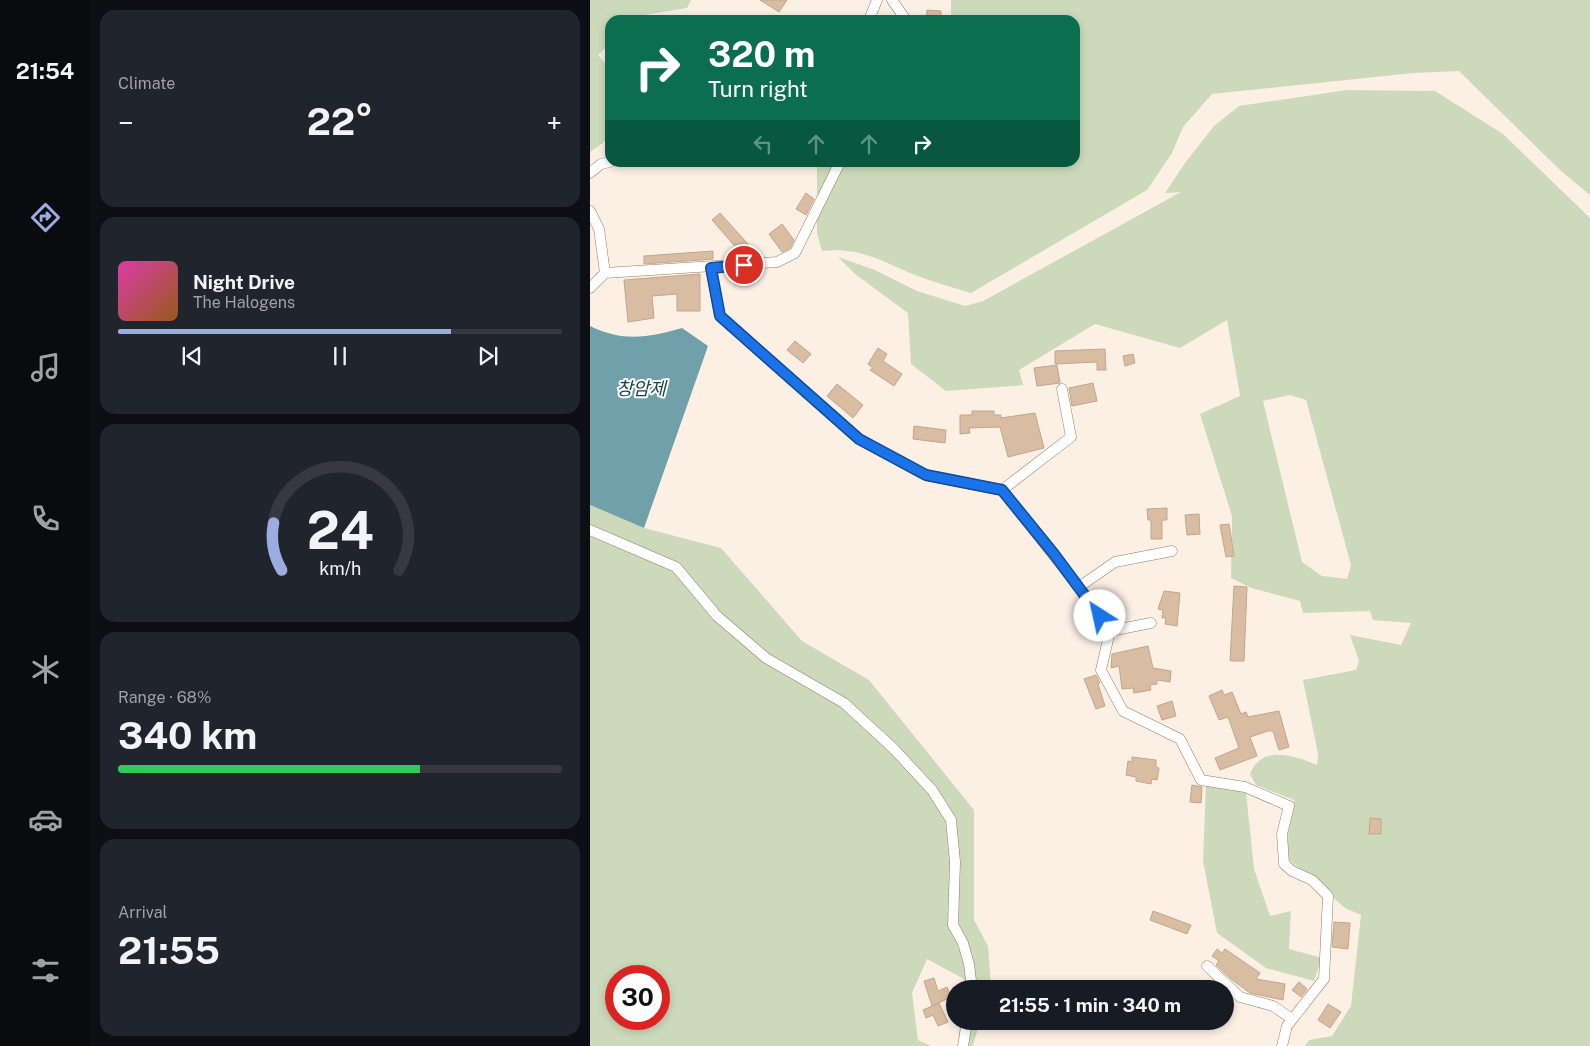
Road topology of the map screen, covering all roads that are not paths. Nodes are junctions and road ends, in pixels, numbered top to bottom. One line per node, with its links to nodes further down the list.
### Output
1 (877, 0): 3 (street)
2 (892, 0): 4 (street)
3 (871, 15)
4 (902, 15)
5 (605, 163): 7 (street)
6 (838, 167): 9 (street)
7 (590, 173)
8 (590, 211): 10 (street)
9 (711, 268): 10 (street); 13 (street)
10 (605, 273): 11 (street)
11 (590, 288)
12 (1062, 390): 13 (street)
13 (1002, 490): 16 (street)
14 (590, 530): 20 (street)
15 (1172, 550): 16 (street)
16 (1079, 586): 18 (street)
17 (1151, 622): 18 (street)
18 (1110, 631): 21 (street)
19 (1207, 966): 21 (street)
20 (971, 980)
21 (1292, 1020): 24 (street)
22 (966, 1030): 23 (street)
23 (963, 1046)
24 (1282, 1046)

